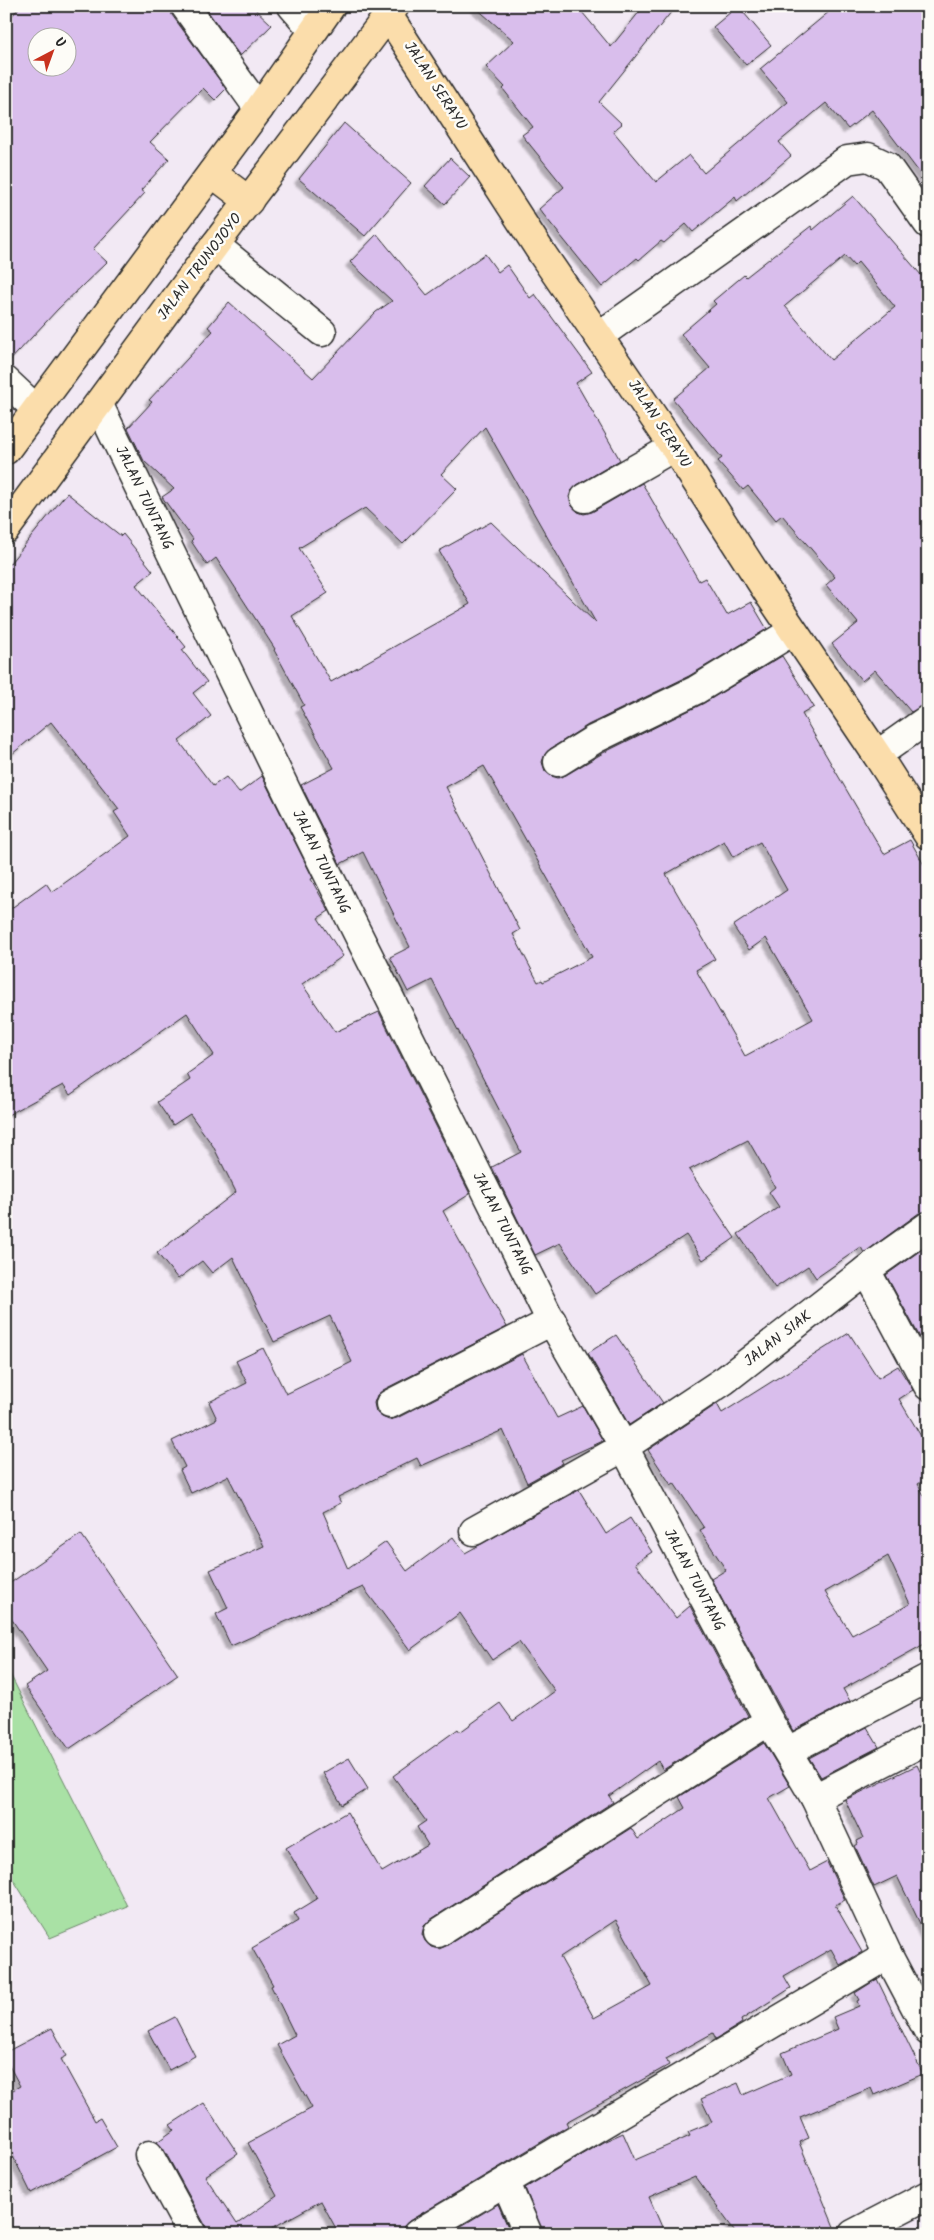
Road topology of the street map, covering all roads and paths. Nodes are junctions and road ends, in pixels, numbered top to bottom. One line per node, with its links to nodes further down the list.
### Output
1 (185, 6): 6 (street)
2 (292, 6): 5 (street)
3 (331, 6): 5 (main road)
4 (391, 11): 8 (main road, JALAN TRUNOJOYO); 12 (main road, JALAN SERAYU)
5 (314, 30): 6 (main road)
6 (259, 109): 7 (main road)
7 (212, 173): 8 (main road); 15 (main road)
8 (249, 201): 10 (main road, JALAN TRUNOJOYO)
9 (928, 224): 12 (street)
10 (215, 245): 11 (street); 14 (main road, JALAN TRUNOJOYO)
11 (322, 332)
12 (600, 336): 16 (main road, JALAN SERAYU)
13 (6, 381): 15 (street)
14 (99, 405): 19 (main road, JALAN TRUNOJOYO); 27 (street, JALAN TUNTANG)
15 (36, 409): 17 (main road)
16 (674, 447): 18 (street); 20 (main road, JALAN SERAYU)
17 (6, 450)
18 (585, 498)
19 (6, 529)
20 (793, 631): 22 (main road, JALAN SERAYU); 23 (street)
21 (928, 719): 22 (street)
22 (877, 755): 24 (main road, JALAN SERAYU)
23 (558, 762)
24 (925, 824)
25 (928, 1226): 26 (street, JALAN SIAK)
26 (866, 1270): 28 (street); 30 (street, JALAN SIAK)
27 (552, 1321): 29 (street); 30 (street, JALAN TUNTANG)
28 (928, 1386)
29 (390, 1404)
30 (624, 1447): 31 (street, JALAN SIAK); 33 (street, JALAN TUNTANG)
31 (474, 1531)
32 (928, 1678): 35 (street)
33 (769, 1722): 35 (street, JALAN TUNTANG); 37 (street)
34 (928, 1739): 36 (street)
35 (788, 1752): 36 (street, JALAN TUNTANG)
36 (815, 1798): 38 (street, JALAN TUNTANG)
37 (438, 1933)
38 (888, 1955): 39 (street, JALAN TUNTANG); 41 (street)
39 (928, 2031)
40 (149, 2155): 43 (street)
41 (506, 2183): 44 (street); 45 (street)
42 (928, 2195): 46 (street)
43 (192, 2234)
44 (417, 2234)
45 (528, 2234)
46 (853, 2234)

